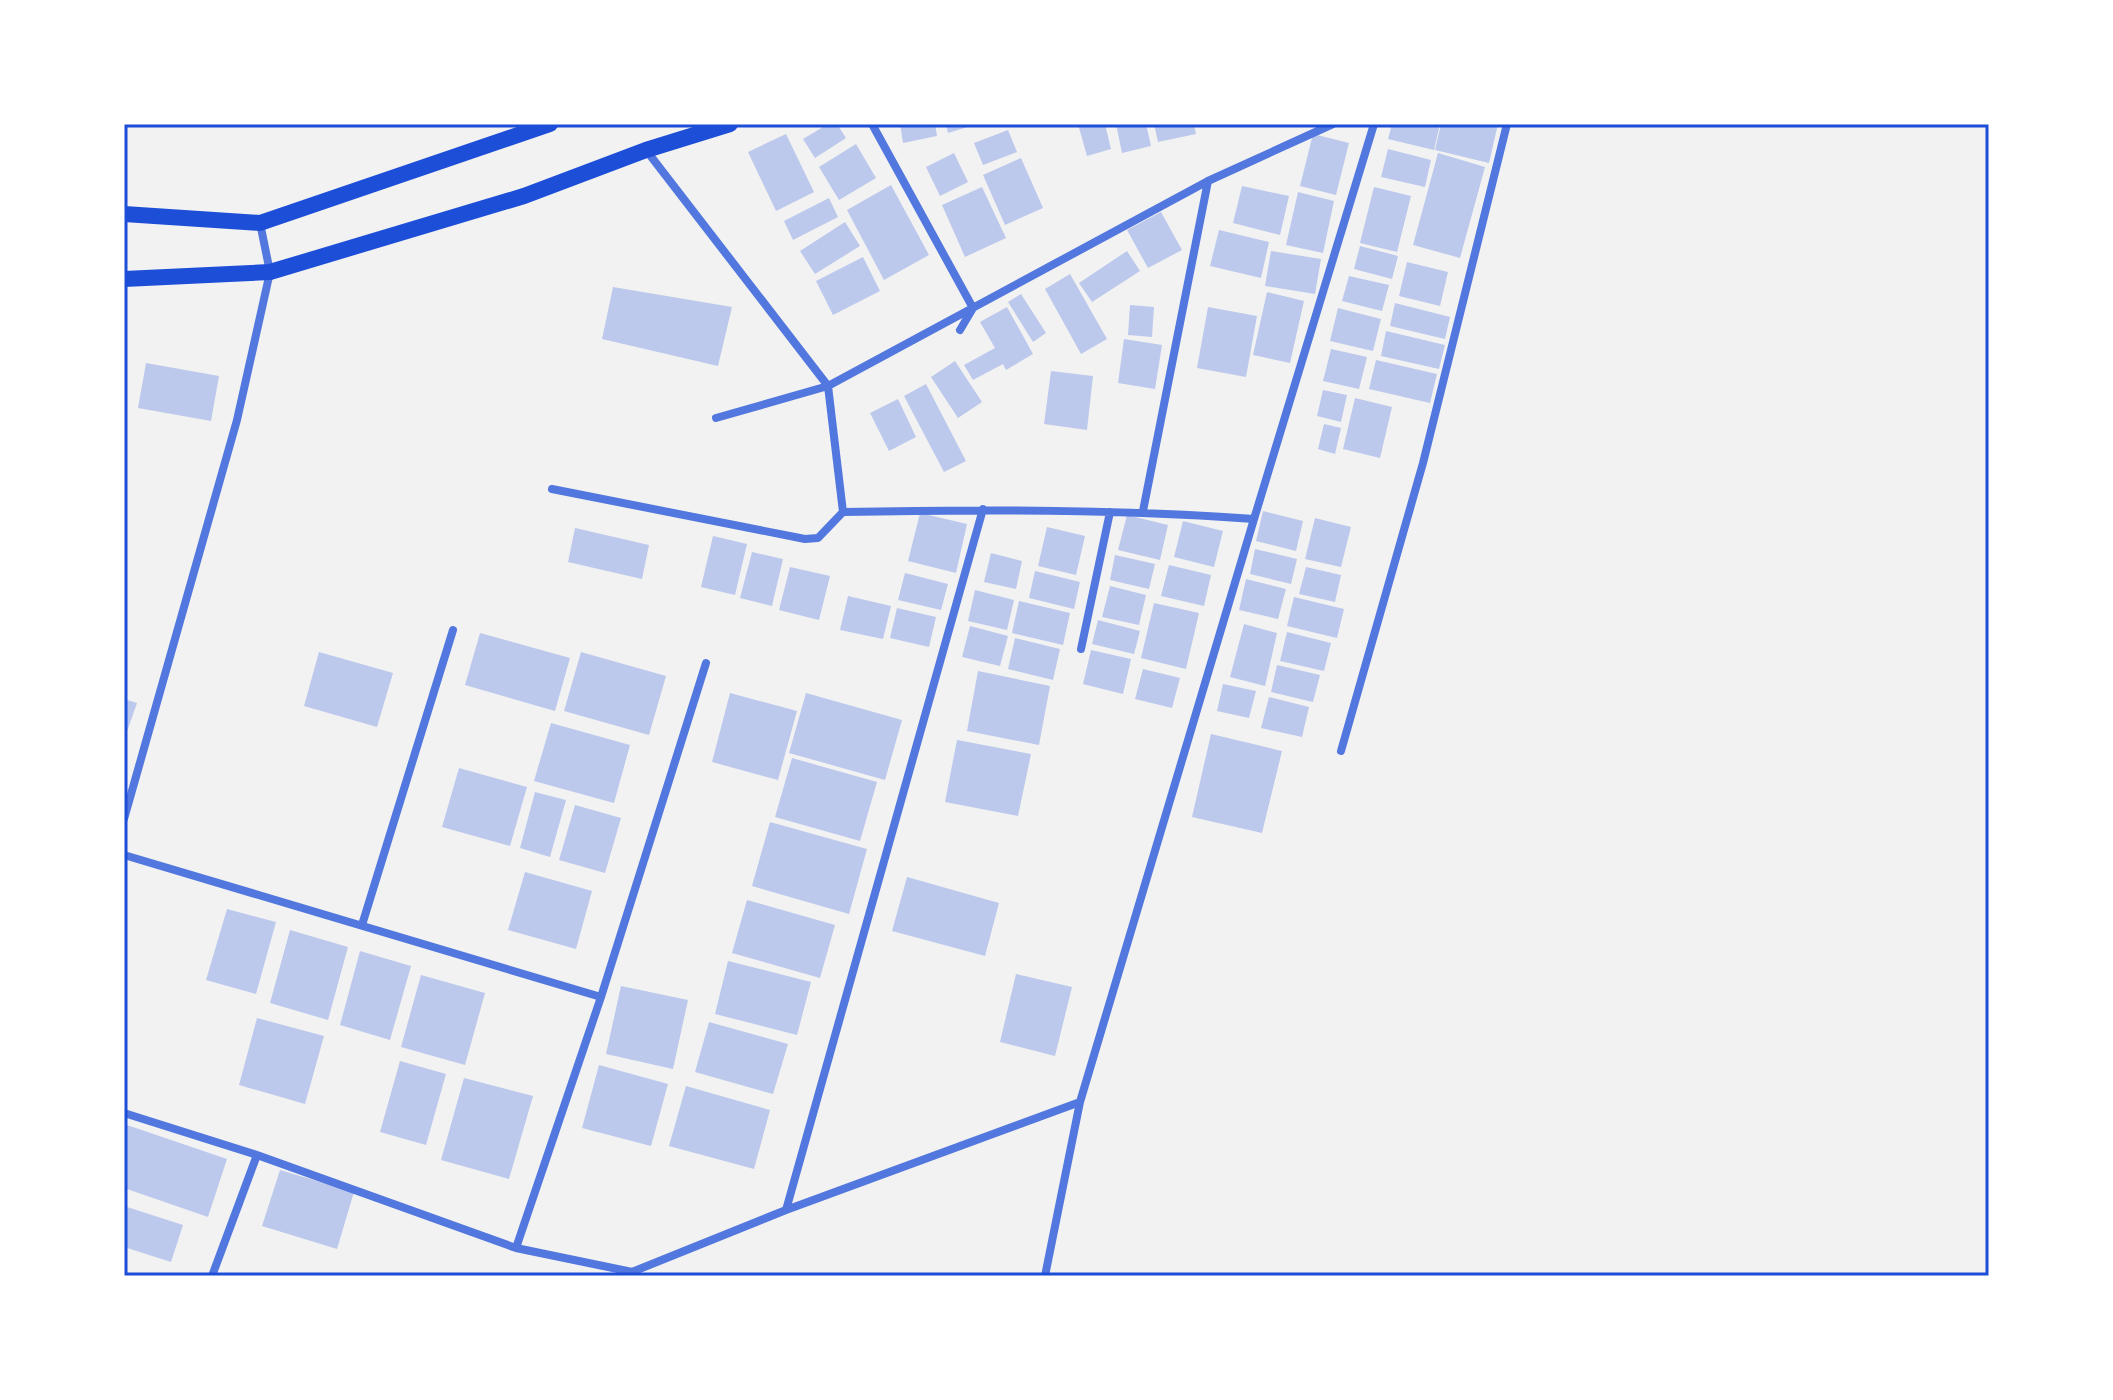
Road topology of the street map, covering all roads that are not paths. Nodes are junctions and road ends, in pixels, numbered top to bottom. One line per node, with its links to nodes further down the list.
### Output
1 (550, 124): 10 (main road)
2 (730, 124): 7 (main road)
3 (872, 124): 13 (street)
4 (1333, 124): 8 (street)
5 (1374, 124): 22 (street)
6 (1507, 124): 26 (street)
7 (646, 150): 11 (main road); 15 (street)
8 (1208, 181): 13 (street); 19 (street)
9 (124, 214): 10 (main road)
10 (260, 223): 11 (street)
11 (270, 272): 12 (main road); 27 (street)
12 (124, 279)
13 (973, 308): 14 (street); 15 (street)
14 (960, 330)
15 (828, 386): 16 (street); 20 (street)
16 (716, 418)
17 (552, 489): 20 (street)
18 (983, 509): 20 (street); 21 (street); 34 (street)
19 (1143, 511): 21 (street); 22 (street)
20 (843, 512)
21 (1110, 512): 24 (street)
22 (1254, 519): 31 (street)
23 (453, 630): 29 (street)
24 (1081, 649)
25 (706, 663): 30 (street)
26 (1341, 751)
27 (124, 819)
28 (124, 855): 29 (street)
29 (362, 925): 30 (street)
30 (601, 997): 35 (street)
31 (1080, 1102): 34 (street); 39 (street)
32 (124, 1113): 33 (street)
33 (257, 1155): 35 (street); 37 (street)
34 (786, 1210): 36 (street)
35 (516, 1248): 36 (street)
36 (632, 1272): 38 (street)
37 (212, 1276)
38 (644, 1276)
39 (1045, 1276)

